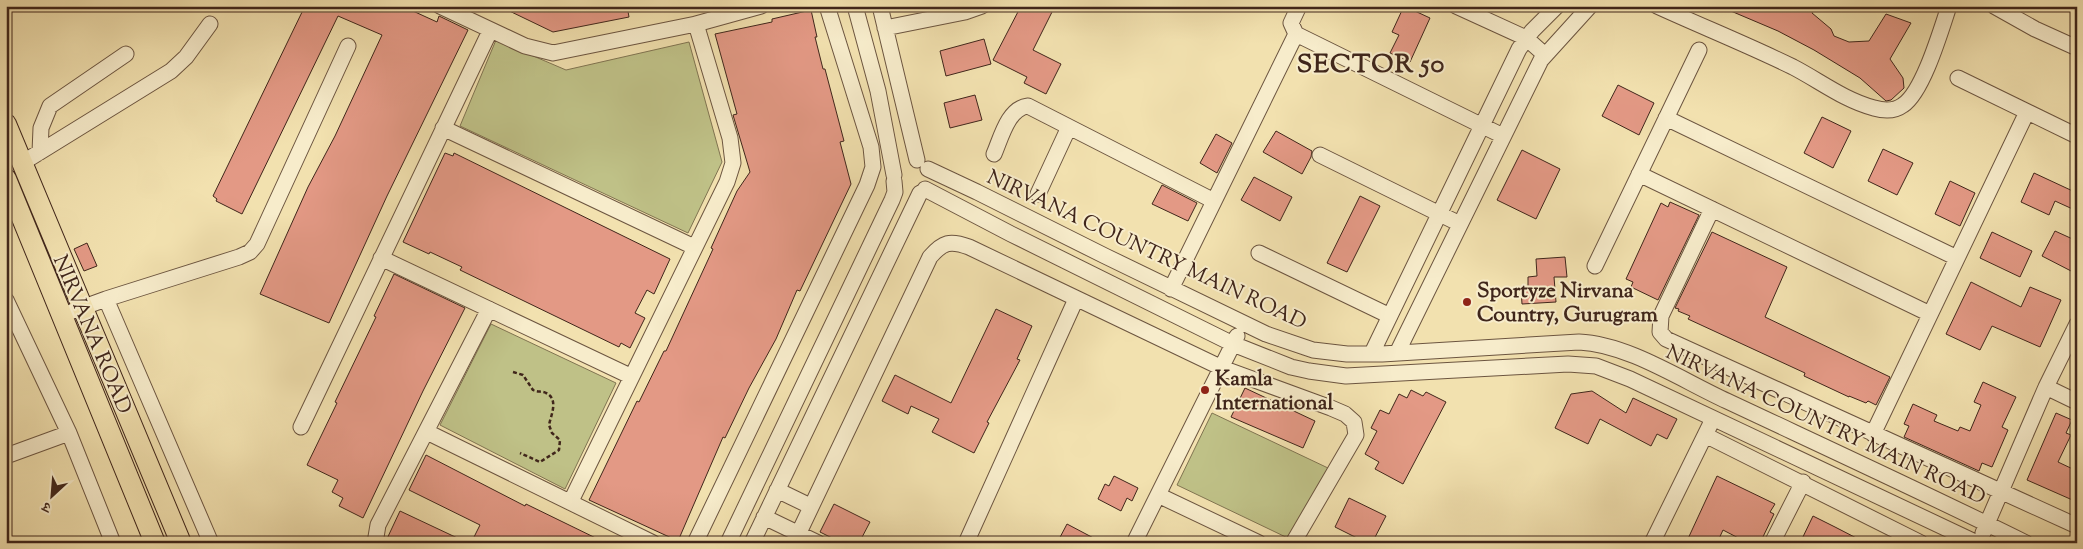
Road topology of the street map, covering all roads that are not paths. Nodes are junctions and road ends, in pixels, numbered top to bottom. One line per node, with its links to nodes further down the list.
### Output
1 (440, 6): 17 (street)
2 (761, 6): 15 (street)
3 (827, 6): 97 (street)
4 (856, 6): 40 (street)
5 (880, 6): 16 (street)
6 (982, 6): 16 (street)
7 (1299, 6): 18 (street)
8 (1557, 6): 19 (street)
9 (1590, 6): 24 (street)
10 (1657, 6): 11 (street)
11 (1949, 6)
12 (1994, 6): 21 (street)
13 (1466, 8): 19 (street)
14 (210, 24): 34 (street)
15 (696, 24): 17 (street); 48 (street)
16 (885, 28): 38 (street)
17 (490, 30): 31 (street)
18 (1296, 34): 29 (street); 44 (street)
19 (1526, 38): 24 (street); 29 (street)
20 (348, 46): 54 (street)
21 (2077, 48)
22 (1699, 50): 27 (street)
23 (126, 54): 34 (street)
24 (1545, 55): 32 (street)
25 (1958, 78): 26 (street)
26 (2027, 112): 33 (street); 51 (street)
27 (1666, 118): 39 (street); 51 (street)
28 (6, 124): 37 (main road, NIRVANA ROAD)
29 (1482, 125): 32 (street); 46 (street)
30 (1069, 127): 35 (street); 43 (street); 44 (street)
31 (443, 128): 48 (street); 50 (street)
32 (1503, 136): 47 (street)
33 (2077, 136)
34 (40, 152): 37 (street)
35 (994, 154)
36 (1320, 155): 46 (street)
37 (22, 163): 57 (main road, NIRVANA ROAD)
38 (922, 165): 40 (street); 42 (street); 53 (street, NIRVANA COUNTRY MAIN ROAD)
39 (1639, 174): 45 (street); 52 (street)
40 (894, 178): 42 (street); 98 (street)
41 (6, 179): 60 (main road, NIRVANA ROAD)
42 (923, 191): 64 (street, NIRVANA COUNTRY MAIN ROAD); 82 (street)
43 (1038, 194)
44 (1214, 201): 53 (street)
45 (1712, 209): 59 (street); 78 (street)
46 (1439, 214): 47 (street); 61 (street)
47 (1460, 224): 67 (street)
48 (694, 247): 70 (street)
49 (1258, 253): 61 (street)
50 (381, 258): 58 (street); 75 (street)
51 (1957, 258): 59 (street)
52 (1595, 266)
53 (1171, 289): 62 (street, NIRVANA COUNTRY MAIN ROAD)
54 (106, 299): 57 (street); 94 (street)
55 (1076, 299): 68 (street); 86 (street); 101 (street)
56 (6, 300): 77 (street)
57 (82, 308): 60 (street); 93 (main road, NIRVANA ROAD)
58 (489, 309): 70 (street); 76 (street)
59 (1930, 314): 78 (street)
60 (62, 316): 92 (main road, NIRVANA ROAD)
61 (1390, 316): 66 (street)
62 (1242, 323): 65 (street); 66 (street, NIRVANA COUNTRY MAIN ROAD)
63 (2077, 324): 71 (street)
64 (1217, 336): 65 (street, NIRVANA COUNTRY MAIN ROAD); 68 (street)
65 (1233, 344): 69 (street); 74 (street, NIRVANA COUNTRY MAIN ROAD)
66 (1372, 353): 67 (street, NIRVANA COUNTRY MAIN ROAD)
67 (1398, 353): 72 (street, NIRVANA COUNTRY MAIN ROAD)
68 (1206, 359): 69 (street)
69 (1222, 368): 84 (street); 104 (street)
70 (630, 376): 85 (street)
71 (2046, 387): 73 (street); 83 (street)
72 (1721, 399): 74 (street); 88 (street, NIRVANA COUNTRY MAIN ROAD)
73 (2077, 402)
74 (1713, 417): 79 (street); 108 (street, NIRVANA COUNTRY MAIN ROAD)
75 (301, 427)
76 (427, 432): 85 (street); 95 (street)
77 (69, 433): 80 (street); 91 (street)
78 (1873, 434): 83 (street)
79 (1705, 435): 81 (street); 105 (street)
80 (6, 456)
81 (1803, 482): 106 (street); 107 (street)
82 (777, 490): 86 (street); 87 (street)
83 (2001, 492): 88 (street); 89 (street)
84 (1158, 495): 102 (street); 103 (street)
85 (571, 501): 96 (street)
86 (810, 506): 90 (street)
87 (764, 517): 90 (street); 99 (street)
88 (1987, 524): 108 (street); 109 (street, NIRVANA COUNTRY MAIN ROAD)
89 (2077, 526)
90 (796, 538): 100 (street)
91 (113, 543)
92 (156, 543)
93 (181, 543)
94 (211, 543)
95 (374, 543)
96 (653, 543)
97 (695, 543)
98 (728, 543)
99 (752, 543)
100 (818, 543)
101 (966, 543)
102 (1134, 543)
103 (1259, 543)
104 (1293, 543)
105 (1652, 543)
106 (1772, 543)
107 (1921, 543)
108 (1978, 543)
109 (2026, 543)

